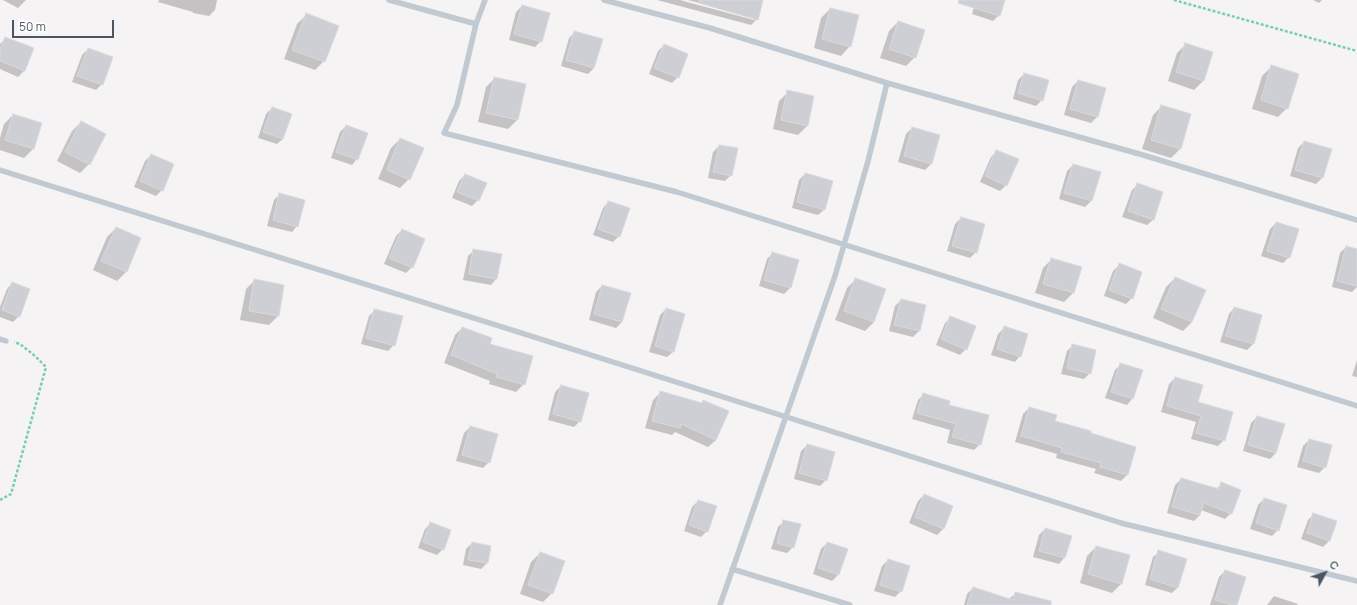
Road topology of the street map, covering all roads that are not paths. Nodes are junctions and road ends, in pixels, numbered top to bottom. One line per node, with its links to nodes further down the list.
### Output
1 (389, 0): 4 (lane)
2 (485, 0): 4 (lane)
3 (604, 0): 5 (lane)
4 (476, 24): 8 (lane)
5 (887, 83): 7 (lane); 8 (lane)
6 (0, 170): 10 (lane)
7 (1357, 220)
8 (844, 245): 9 (lane); 10 (lane)
9 (1357, 406)
10 (786, 417): 11 (lane); 12 (lane)
11 (732, 569): 13 (lane); 14 (lane)
12 (1357, 581)
13 (720, 605)
14 (850, 605)

